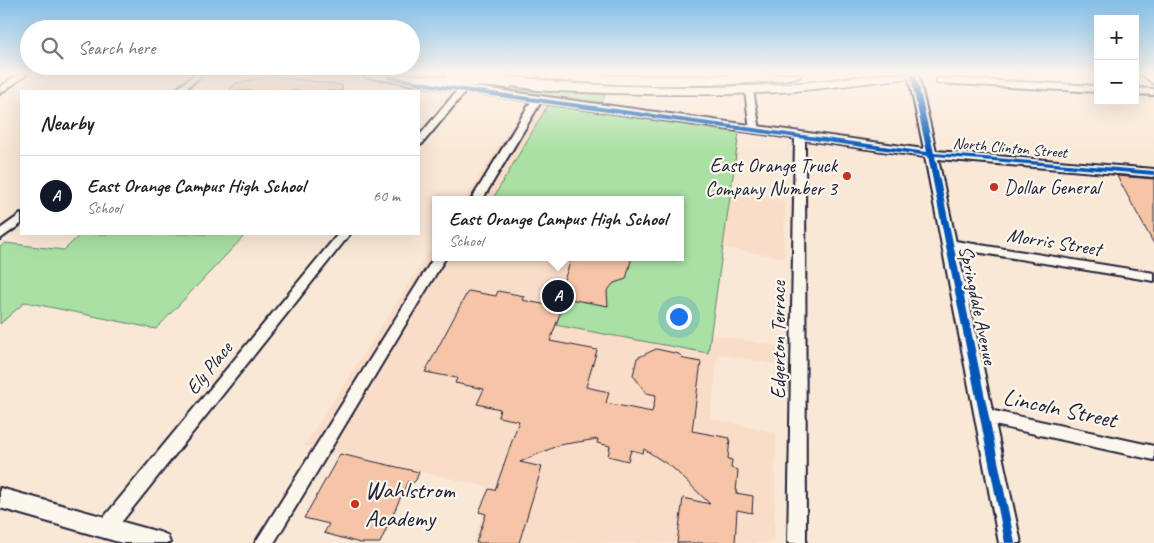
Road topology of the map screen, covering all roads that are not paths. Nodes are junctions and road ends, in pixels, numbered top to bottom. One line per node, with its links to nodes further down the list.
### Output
1 (454, 99): 8 (street)
2 (533, 99): 5 (street, North Clinton Street)
3 (751, 99): 6 (street)
4 (918, 99): 9 (street, Springdale Avenue)
5 (537, 100): 6 (street, North Clinton Street); 11 (street)
6 (755, 130): 7 (street, North Clinton Street)
7 (800, 137): 9 (street, North Clinton Street); 24 (street, Edgerton Terrace)
8 (420, 141)
9 (932, 154): 10 (street, North Clinton Street); 15 (street, Springdale Avenue)
10 (1154, 173)
11 (478, 196)
12 (20, 219): 13 (street)
13 (0, 235)
14 (343, 235): 21 (street, Ely Place)
15 (949, 244): 17 (street, Morris Street); 18 (street, Springdale Avenue)
16 (438, 261): 23 (street)
17 (1154, 277)
18 (985, 416): 19 (street, Lincoln Street); 25 (street, Springdale Avenue)
19 (1154, 453)
20 (0, 498): 21 (street)
21 (106, 528): 22 (street)
22 (159, 543)
23 (264, 543)
24 (797, 543)
25 (1010, 543)

